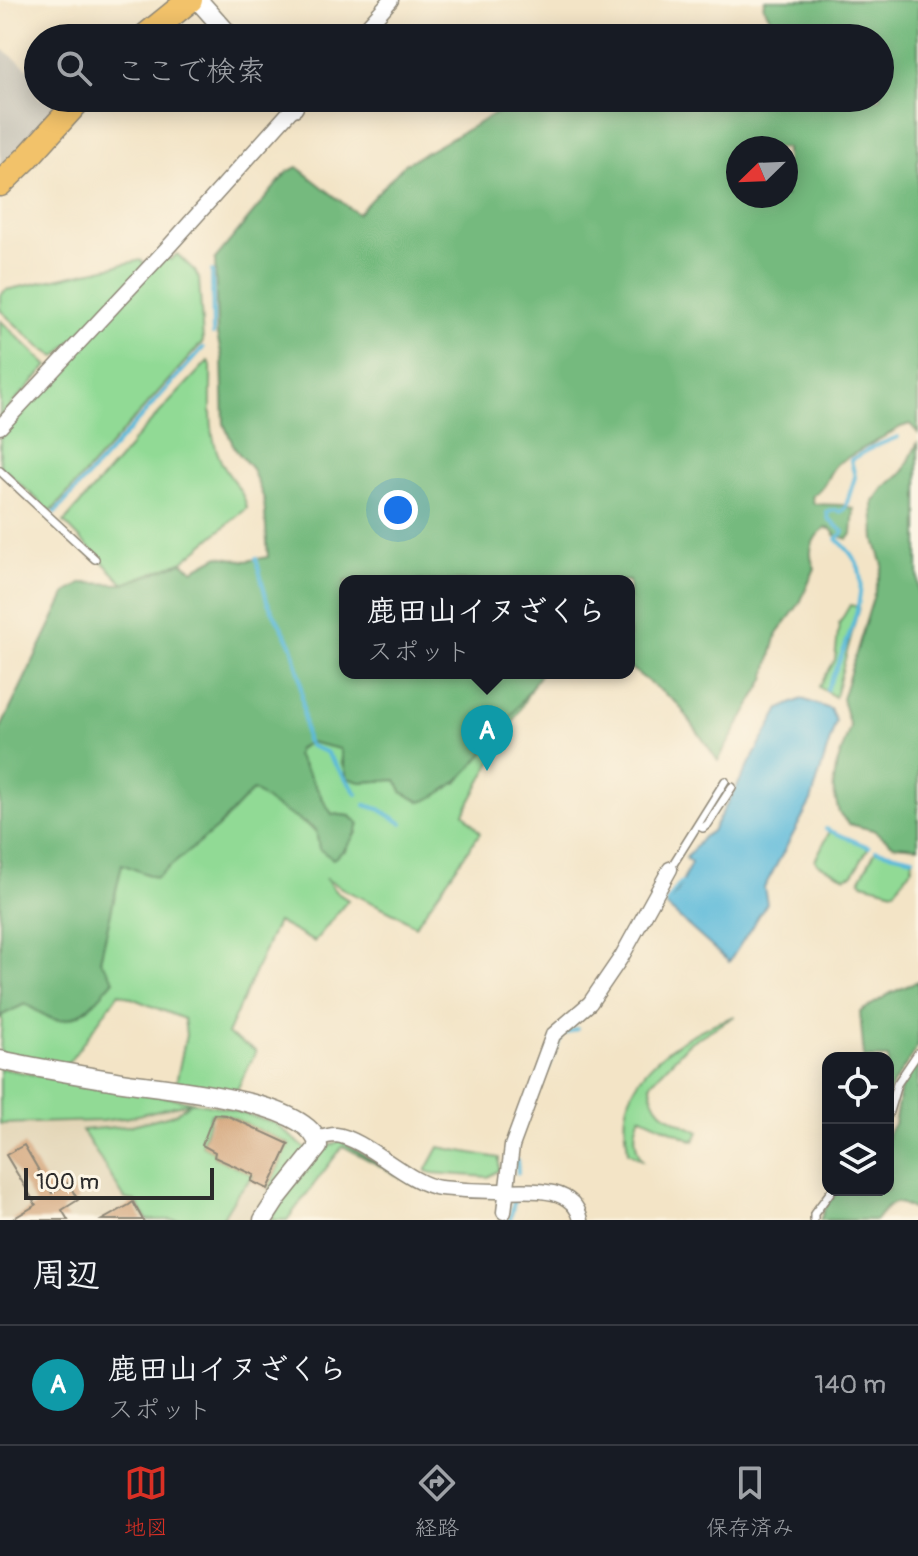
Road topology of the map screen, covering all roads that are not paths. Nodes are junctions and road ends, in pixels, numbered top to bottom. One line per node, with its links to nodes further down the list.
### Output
1 (190, 0): 4 (main road)
2 (198, 0): 5 (street)
3 (391, 0): 6 (street)
4 (160, 24)
5 (219, 24)
6 (370, 24)
7 (68, 112): 9 (main road)
8 (284, 112): 10 (street)
9 (0, 184)
10 (0, 427)
11 (0, 471): 12 (lane)
12 (95, 559)
13 (729, 784): 14 (lane)
14 (670, 869): 19 (street)
15 (918, 1053): 17 (lane)
16 (0, 1060): 18 (street)
17 (894, 1094)
18 (318, 1139): 19 (street); 22 (street)
19 (508, 1191): 21 (street); 23 (street)
20 (828, 1196): 24 (lane)
21 (504, 1216)
22 (263, 1220)
23 (581, 1220)
24 (814, 1220)

